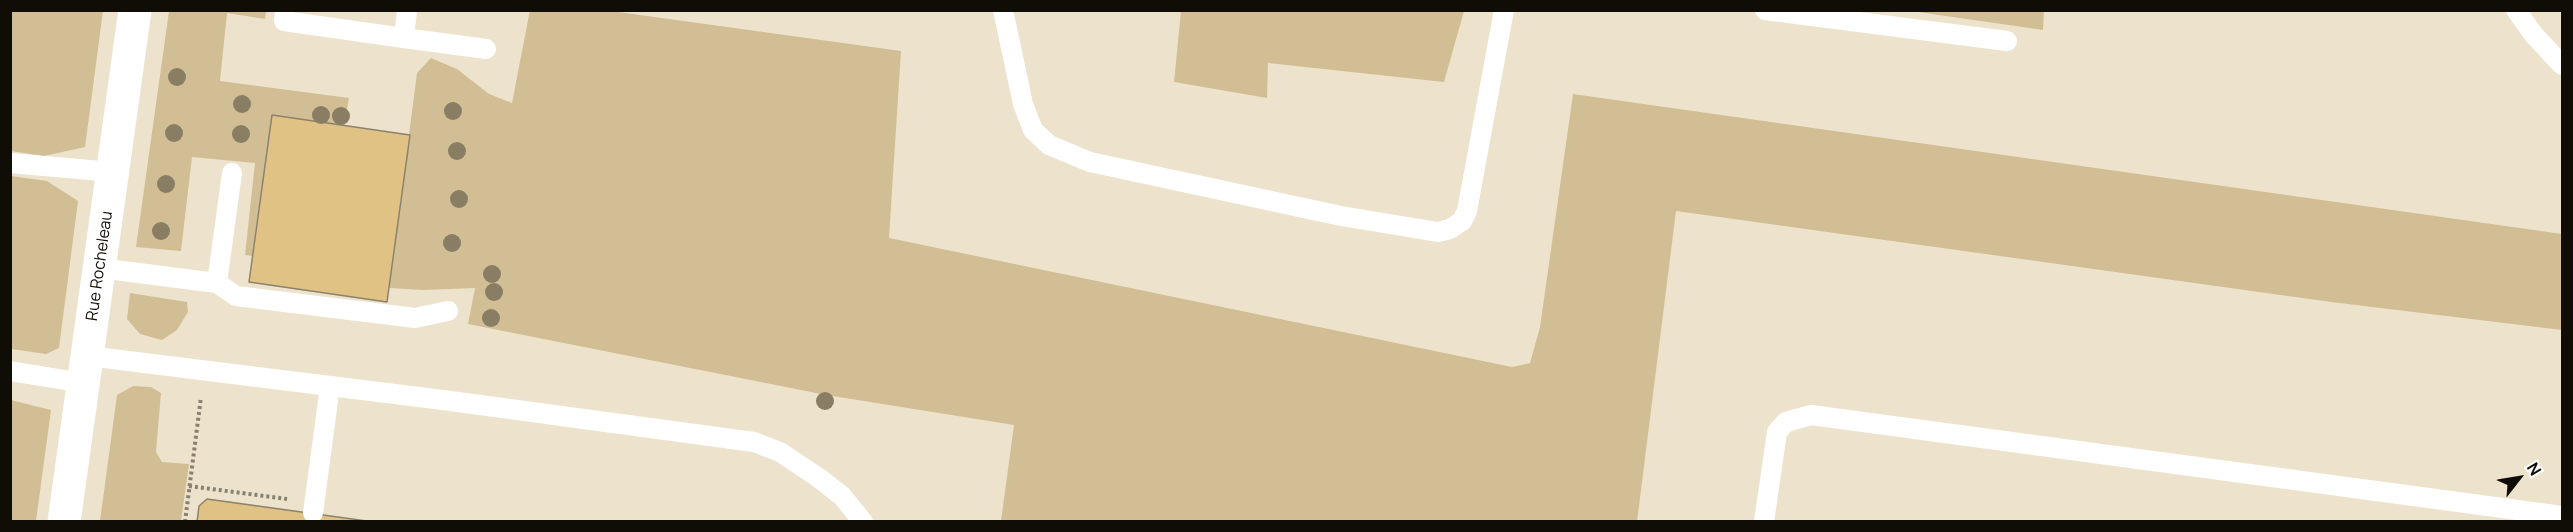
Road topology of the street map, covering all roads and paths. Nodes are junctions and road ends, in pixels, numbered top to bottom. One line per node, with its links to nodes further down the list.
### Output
1 (135, 10): 13 (street, Rue Rocheleau)
2 (285, 10): 8 (lane)
3 (407, 10): 8 (lane)
4 (1003, 10): 5 (lane)
5 (1504, 10)
6 (1765, 10): 9 (lane)
7 (2516, 10): 11 (lane)
8 (404, 38): 10 (lane)
9 (2007, 41)
10 (486, 49)
11 (2562, 65)
12 (10, 163): 13 (lane)
13 (113, 172): 15 (street, Rue Rocheleau)
14 (232, 173): 16 (lane)
15 (99, 268): 16 (lane); 18 (street, Rue Rocheleau)
16 (217, 283): 17 (lane)
17 (448, 311)
18 (86, 369): 19 (lane); 20 (lane); 26 (street, Rue Rocheleau)
19 (204, 370): 21 (lane); 22 (path)
20 (10, 371)
21 (330, 386): 24 (lane); 28 (lane)
22 (189, 486): 23 (path); 27 (path)
23 (254, 495)
24 (313, 513)
25 (2562, 516): 29 (lane)
26 (64, 522)
27 (184, 522)
28 (863, 522)
29 (1764, 522)

